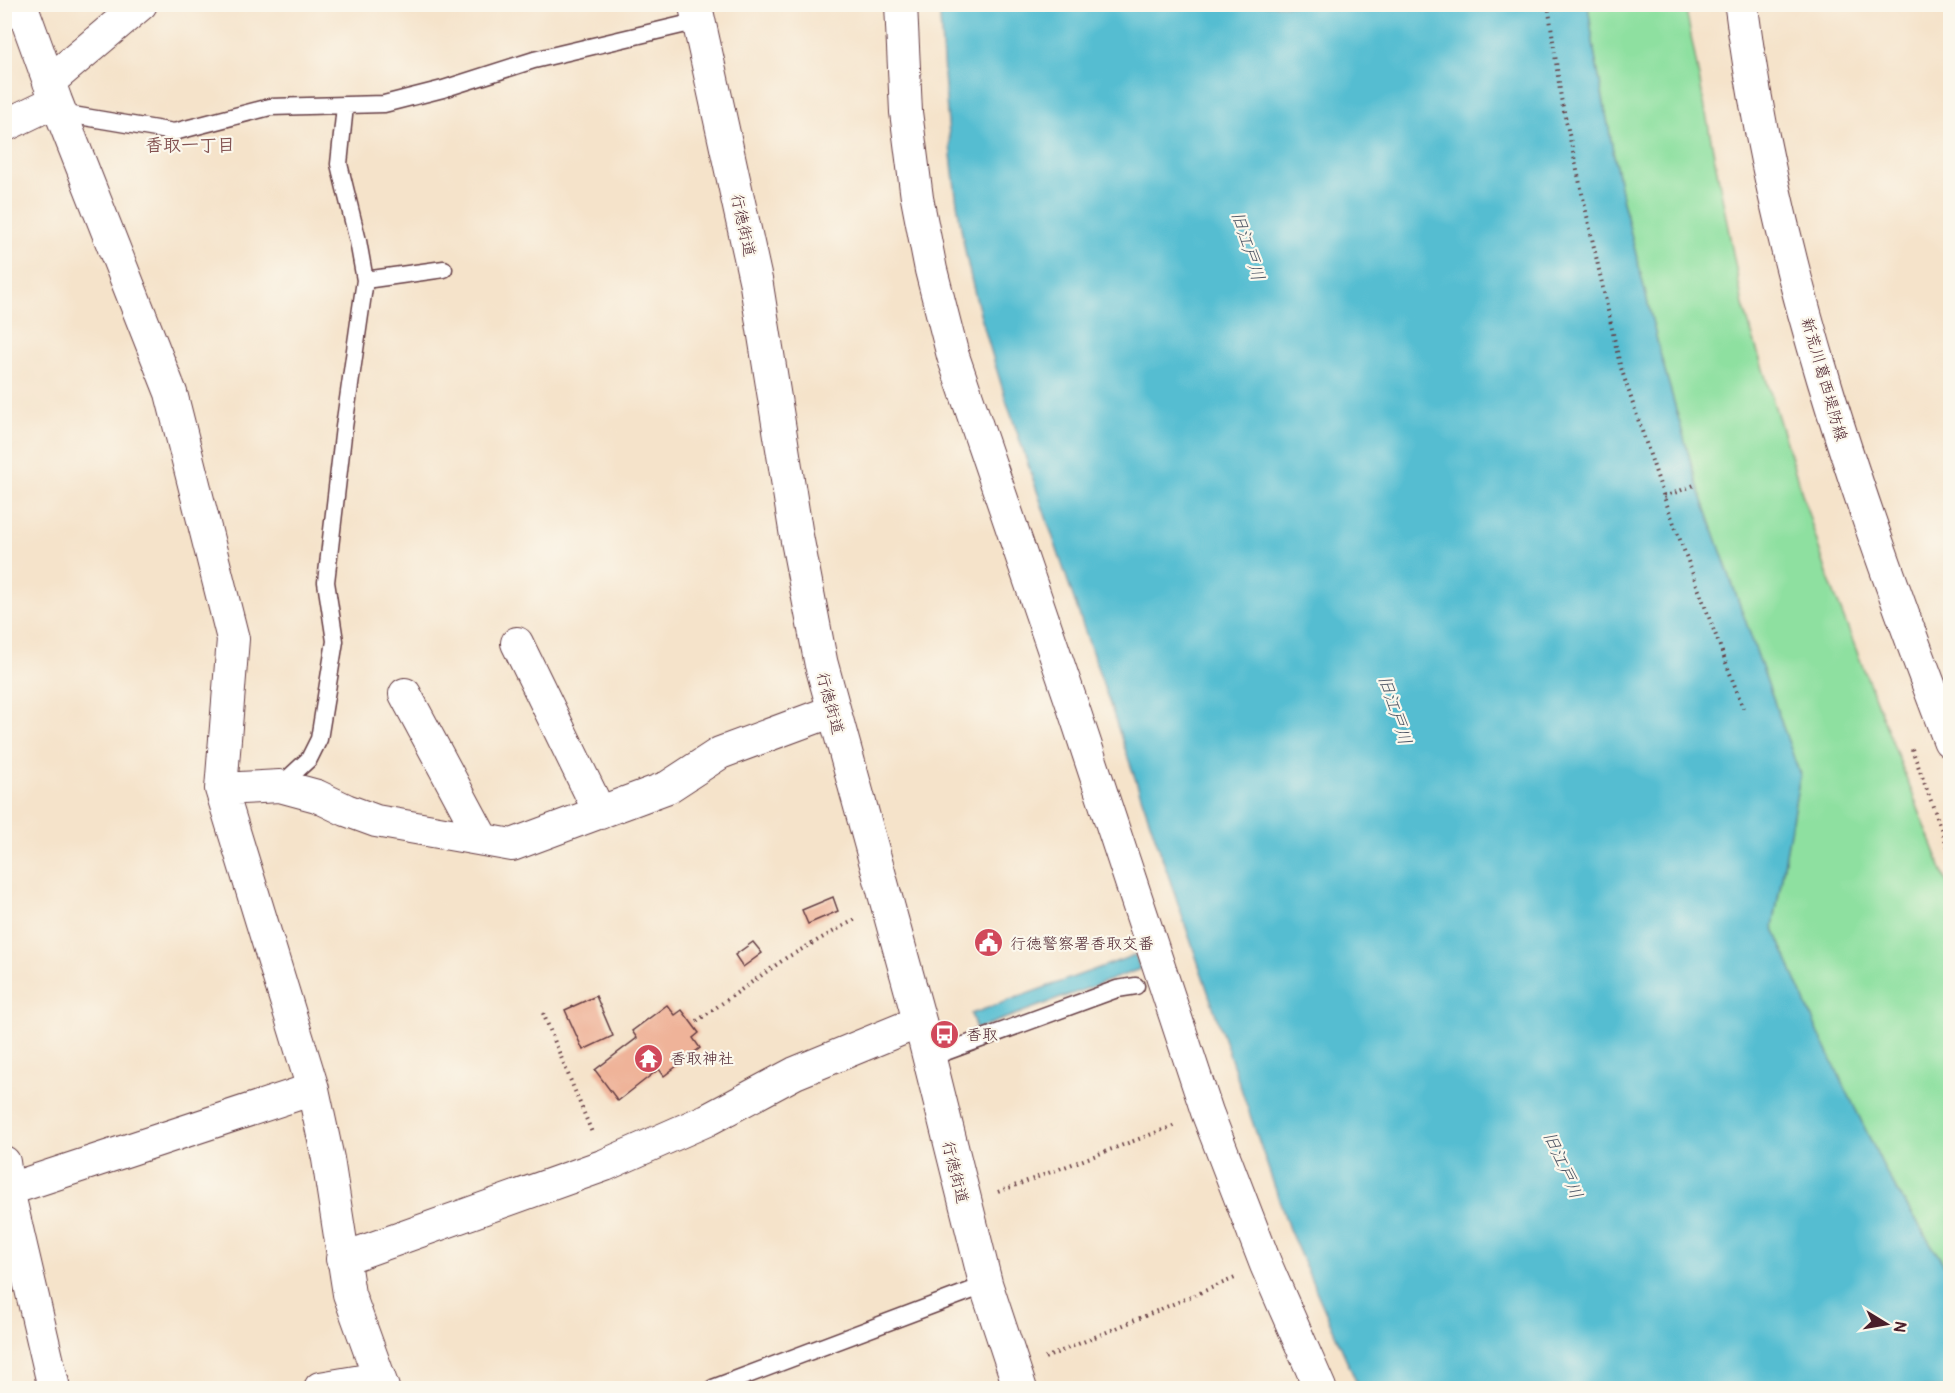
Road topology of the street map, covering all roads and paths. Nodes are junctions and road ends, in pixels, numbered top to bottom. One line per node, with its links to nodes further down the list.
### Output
1 (21, 4): 7 (street)
2 (141, 4): 7 (street)
3 (900, 4): 30 (street)
4 (1548, 4): 13 (path)
5 (1741, 4): 18 (street, 新荒川葛西堤防線)
6 (697, 13): 8 (lane); 17 (street, 行徳街道)
7 (55, 99): 8 (lane); 9 (street); 20 (street)
8 (345, 106): 11 (lane)
9 (4, 126)
10 (444, 269): 11 (lane)
11 (365, 280): 19 (lane)
12 (1698, 484): 13 (path)
13 (1664, 497): 16 (path)
14 (517, 643): 21 (street)
15 (405, 694): 22 (street)
16 (1743, 708)
17 (832, 711): 21 (street); 23 (street, 行徳街道)
18 (1950, 741)
19 (280, 786): 20 (street); 22 (street)
20 (221, 789): 29 (street)
21 (600, 813): 22 (street)
22 (483, 840)
23 (888, 909): 26 (path); 27 (street, 行徳街道)
24 (1136, 986): 28 (lane)
25 (543, 1013): 31 (path)
26 (697, 1021)
27 (919, 1022): 28 (street, 行徳街道); 31 (street)
28 (929, 1058): 33 (street, 行徳街道)
29 (313, 1089): 32 (street); 34 (street)
30 (1207, 1112): 33 (path); 35 (street)
31 (605, 1165): 34 (street)
32 (6, 1181): 39 (street)
33 (964, 1204): 36 (street, 行徳街道)
34 (342, 1259): 38 (street)
35 (1266, 1265): 37 (path); 42 (street)
36 (986, 1285): 37 (street, 行徳街道); 41 (lane)
37 (1017, 1380)
38 (381, 1383): 40 (street)
39 (54, 1389)
40 (320, 1389)
41 (713, 1389)
42 (1320, 1389)

